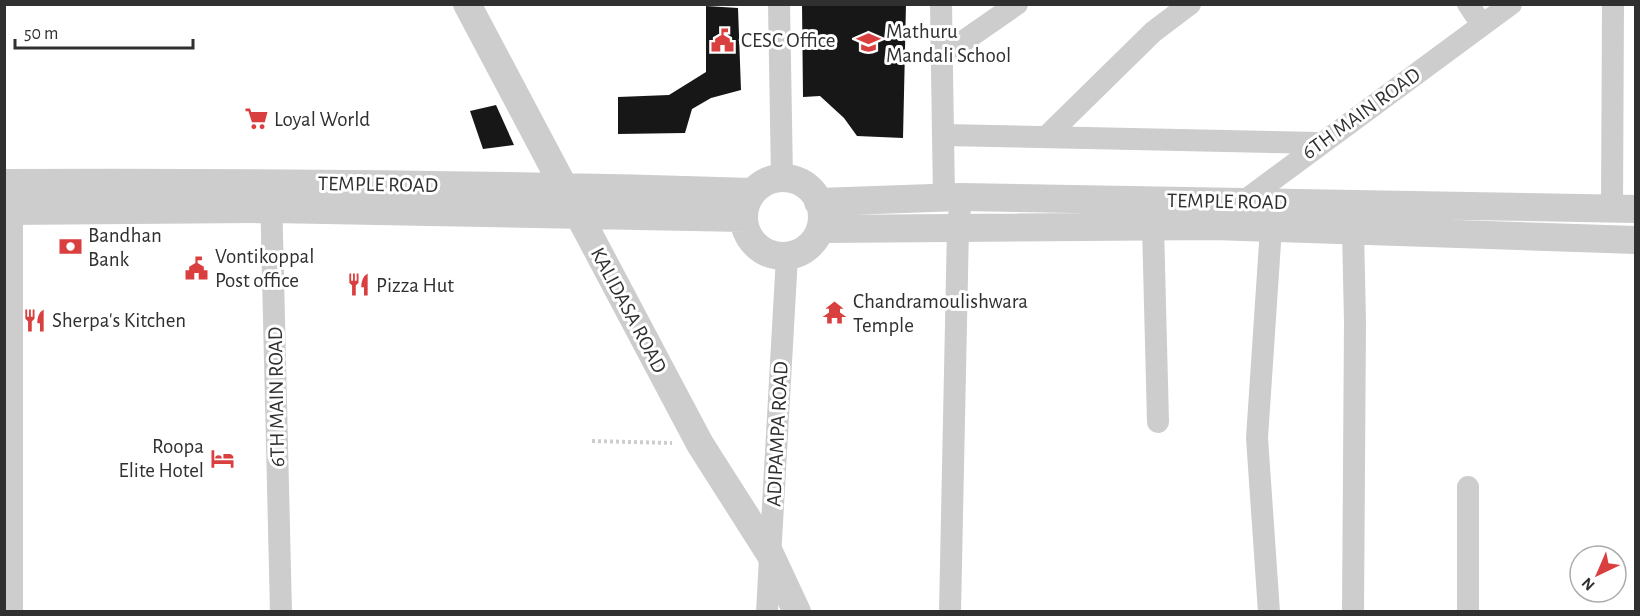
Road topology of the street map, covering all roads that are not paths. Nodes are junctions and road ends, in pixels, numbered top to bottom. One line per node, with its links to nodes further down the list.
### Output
1 (467, 4): 15 (street, KALIDASA ROAD)
2 (779, 4): 14 (street)
3 (941, 4): 10 (street)
4 (1017, 4): 10 (street)
5 (1190, 4): 12 (street)
6 (1468, 4): 9 (street)
7 (1511, 4): 9 (street, 6TH MAIN ROAD)
8 (1613, 4): 21 (street)
9 (1482, 25): 13 (street, 6TH MAIN ROAD)
10 (942, 56): 11 (street)
11 (943, 135): 12 (street); 18 (street)
12 (1046, 137): 13 (street)
13 (1321, 142): 19 (street, 6TH MAIN ROAD)
14 (782, 178): 20 (street); 23 (street)
15 (563, 186): 16 (street, TEMPLE ROAD); 20 (street, TEMPLE ROAD); 22 (street, KALIDASA ROAD)
16 (271, 196): 17 (street, TEMPLE ROAD); 22 (street, TEMPLE ROAD); 35 (street, 6TH MAIN ROAD)
17 (8, 197): 34 (street)
18 (952, 197): 19 (street, TEMPLE ROAD); 23 (street, TEMPLE ROAD); 26 (street)
19 (1242, 201): 21 (street, TEMPLE ROAD); 25 (street, 6TH MAIN ROAD)
20 (748, 205): 22 (street, TEMPLE ROAD); 30 (street)
21 (1624, 209)
22 (579, 215): 33 (street, KALIDASA ROAD)
23 (819, 215): 26 (street, TEMPLE ROAD); 30 (street)
24 (1153, 226): 25 (street, TEMPLE ROAD); 26 (street, TEMPLE ROAD); 31 (street)
25 (1214, 226): 27 (street, TEMPLE ROAD)
26 (958, 227): 38 (street)
27 (1271, 228): 28 (street, TEMPLE ROAD); 39 (street)
28 (1353, 231): 29 (street, TEMPLE ROAD); 40 (street)
29 (1635, 240)
30 (787, 256): 33 (street, ADIPAMPA ROAD)
31 (1158, 422)
32 (1468, 487): 41 (street)
33 (770, 554): 36 (street, ADIPAMPA ROAD); 37 (street, KALIDASA ROAD)
34 (12, 612)
35 (281, 612)
36 (767, 612)
37 (797, 612)
38 (950, 612)
39 (1269, 612)
40 (1353, 612)
41 (1468, 612)

